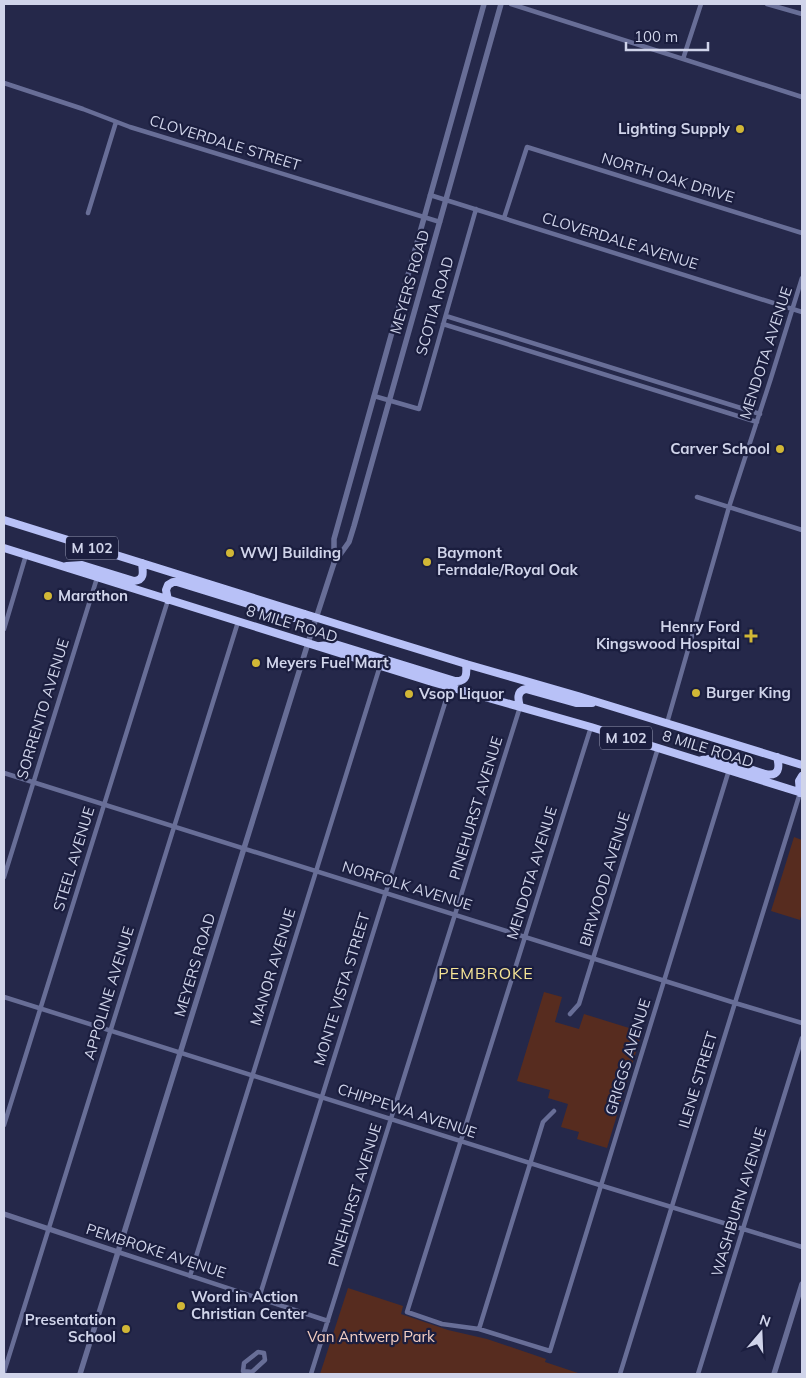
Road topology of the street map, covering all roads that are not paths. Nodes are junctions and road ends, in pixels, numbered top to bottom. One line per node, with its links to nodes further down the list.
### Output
1 (484, 4): 11 (street, MEYERS ROAD)
2 (501, 4): 12 (street, MEYERS ROAD)
3 (511, 4): 7 (street)
4 (701, 4): 7 (street)
5 (767, 4): 6 (street)
6 (802, 14)
7 (683, 59): 9 (street)
8 (4, 83): 10 (street, CLOVERDALE STREET)
9 (802, 97)
10 (116, 122): 14 (street); 15 (street, CLOVERDALE STREET)
11 (430, 196): 12 (street, CLOVERDALE AVENUE); 15 (street, MEYERS ROAD)
12 (446, 200): 13 (street, CLOVERDALE AVENUE); 17 (street, MEYERS ROAD)
13 (476, 209): 16 (street, CLOVERDALE AVENUE); 22 (street, SCOTIA ROAD)
14 (88, 212)
15 (424, 218): 17 (street, CLOVERDALE STREET); 31 (street, MEYERS ROAD)
16 (504, 218): 18 (street, NORTH OAK DRIVE); 20 (street, CLOVERDALE AVENUE)
17 (440, 222): 32 (street, MEYERS ROAD)
18 (802, 233)
19 (802, 278): 20 (street, MENDOTA AVENUE)
20 (793, 309): 21 (street, CLOVERDALE AVENUE); 34 (street, MENDOTA AVENUE)
21 (802, 312)
22 (446, 316): 23 (street, SCOTIA ROAD); 24 (street)
23 (443, 324): 25 (street); 32 (street, SCOTIA ROAD)
24 (500, 333): 25 (street); 26 (street)
25 (498, 341): 27 (street)
26 (595, 362): 27 (street); 28 (street)
27 (592, 370): 29 (street)
28 (644, 378): 29 (street); 30 (street)
29 (642, 386): 33 (street)
30 (695, 394): 33 (street); 34 (street)
31 (374, 396): 32 (street); 43 (street, MEYERS ROAD)
32 (390, 400): 43 (street, MEYERS ROAD)
33 (693, 402): 35 (street)
34 (760, 414): 35 (street, MENDOTA AVENUE)
35 (757, 422): 37 (street, MENDOTA AVENUE)
36 (697, 497): 37 (street)
37 (729, 507): 39 (street); 58 (street, MENDOTA AVENUE)
38 (4, 520): 42 (highway, 8 MILE ROAD / M 102)
39 (802, 530)
40 (4, 548): 41 (highway, 8 MILE ROAD / M 102)
41 (26, 555): 44 (highway, 8 MILE ROAD / M 102); 50 (street)
42 (142, 563): 44 (highway); 47 (highway, 8 MILE ROAD / M 102)
43 (334, 563): 48 (street, MEYERS ROAD)
44 (60, 566): 45 (highway, 8 MILE ROAD / M 102)
45 (97, 578): 46 (highway, 8 MILE ROAD / M 102); 67 (street, SORRENTO AVENUE)
46 (168, 600): 47 (highway); 49 (highway, 8 MILE ROAD / M 102); 69 (street, STEEL AVENUE)
47 (305, 614): 48 (highway, 8 MILE ROAD / M 102)
48 (317, 618): 51 (street, MEYERS ROAD); 53 (highway, 8 MILE ROAD / M 102)
49 (238, 622): 51 (highway, 8 MILE ROAD / M 102); 70 (street, APPOLINE AVENUE)
50 (4, 629)
51 (308, 644): 52 (highway, 8 MILE ROAD / M 102); 71 (street, MEYERS ROAD)
52 (318, 647): 53 (highway); 54 (highway, 8 MILE ROAD / M 102)
53 (466, 664): 56 (highway, 8 MILE ROAD / M 102)
54 (380, 666): 55 (highway, 8 MILE ROAD / M 102); 72 (street, MANOR AVENUE)
55 (450, 688): 57 (highway, 8 MILE ROAD / M 102); 74 (street, MONTE VISTA STREET)
56 (602, 703): 57 (highway); 58 (highway, 8 MILE ROAD / M 102)
57 (520, 707): 59 (highway, 8 MILE ROAD / M 102); 75 (street, PINEHURST AVENUE)
58 (667, 723): 61 (highway, 8 MILE ROAD / M 102)
59 (591, 728): 60 (highway, 8 MILE ROAD / M 102); 76 (street, MENDOTA AVENUE)
60 (658, 748): 62 (highway, 8 MILE ROAD / M 102); 77 (street, BIRWOOD AVENUE)
61 (777, 757): 62 (highway); 63 (highway, 8 MILE ROAD / M 102)
62 (697, 760): 64 (highway, 8 MILE ROAD / M 102)
63 (802, 765)
64 (729, 770): 68 (highway, 8 MILE ROAD / M 102); 78 (street, GRIGGS AVENUE)
65 (4, 773): 67 (street, NORFOLK AVENUE)
66 (802, 776): 68 (highway)
67 (34, 782): 69 (street, NORFOLK AVENUE); 73 (street, SORRENTO AVENUE)
68 (801, 793): 80 (street, ILENE STREET)
69 (104, 804): 70 (street, NORFOLK AVENUE); 81 (street, STEEL AVENUE)
70 (174, 826): 71 (street, NORFOLK AVENUE); 84 (street, APPOLINE AVENUE)
71 (244, 848): 72 (street, NORFOLK AVENUE); 86 (street, MEYERS ROAD)
72 (316, 871): 74 (street, NORFOLK AVENUE); 87 (street, MANOR AVENUE)
73 (4, 877)
74 (386, 893): 75 (street, NORFOLK AVENUE); 88 (street, MONTE VISTA STREET)
75 (456, 914): 76 (street, NORFOLK AVENUE); 90 (street, PINEHURST AVENUE)
76 (525, 937): 77 (street, NORFOLK AVENUE); 92 (street, MENDOTA AVENUE)
77 (593, 958): 78 (street, NORFOLK AVENUE); 82 (street, BIRWOOD AVENUE)
78 (665, 980): 80 (street, NORFOLK AVENUE); 94 (street, GRIGGS AVENUE)
79 (4, 997): 81 (street, CHIPPEWA AVENUE)
80 (735, 1003): 83 (street, NORFOLK AVENUE); 95 (street, ILENE STREET)
81 (40, 1008): 84 (street, CHIPPEWA AVENUE); 91 (street, STEEL AVENUE)
82 (570, 1014)
83 (802, 1023)
84 (110, 1030): 86 (street, CHIPPEWA AVENUE); 97 (street, APPOLINE AVENUE)
85 (802, 1038): 98 (street, WASHBURN AVENUE)
86 (181, 1052): 87 (street, CHIPPEWA AVENUE); 100 (street, MEYERS ROAD)
87 (252, 1075): 88 (street, CHIPPEWA AVENUE); 101 (street, MANOR AVENUE)
88 (322, 1097): 90 (street, CHIPPEWA AVENUE); 103 (street, MONTE VISTA STREET)
89 (554, 1111): 93 (street)
90 (392, 1119): 92 (street, CHIPPEWA AVENUE); 104 (street, PINEHURST AVENUE)
91 (4, 1125)
92 (461, 1141): 93 (street, CHIPPEWA AVENUE); 105 (street, MENDOTA AVENUE)
93 (530, 1163): 94 (street, CHIPPEWA AVENUE); 105 (street)
94 (601, 1185): 95 (street, CHIPPEWA AVENUE); 105 (street, GRIGGS AVENUE)
95 (672, 1207): 98 (street, CHIPPEWA AVENUE); 110 (street, ILENE STREET)
96 (4, 1214): 97 (street, PEMBROKE AVENUE)
97 (49, 1228): 100 (street, PEMBROKE AVENUE); 106 (street, APPOLINE AVENUE)
98 (744, 1229): 99 (street, CHIPPEWA AVENUE); 111 (street, WASHBURN AVENUE)
99 (802, 1247)
100 (118, 1252): 101 (street, PEMBROKE AVENUE); 108 (street, MEYERS ROAD)
101 (190, 1276): 103 (street, PEMBROKE AVENUE)
102 (802, 1284): 112 (street)
103 (259, 1298): 104 (street, PEMBROKE AVENUE)
104 (328, 1321): 109 (street, PINEHURST AVENUE)
105 (479, 1329)
106 (4, 1372)
107 (242, 1373): 107 (street)
108 (80, 1374)
109 (311, 1374)
110 (620, 1374)
111 (698, 1374)
112 (774, 1374)

